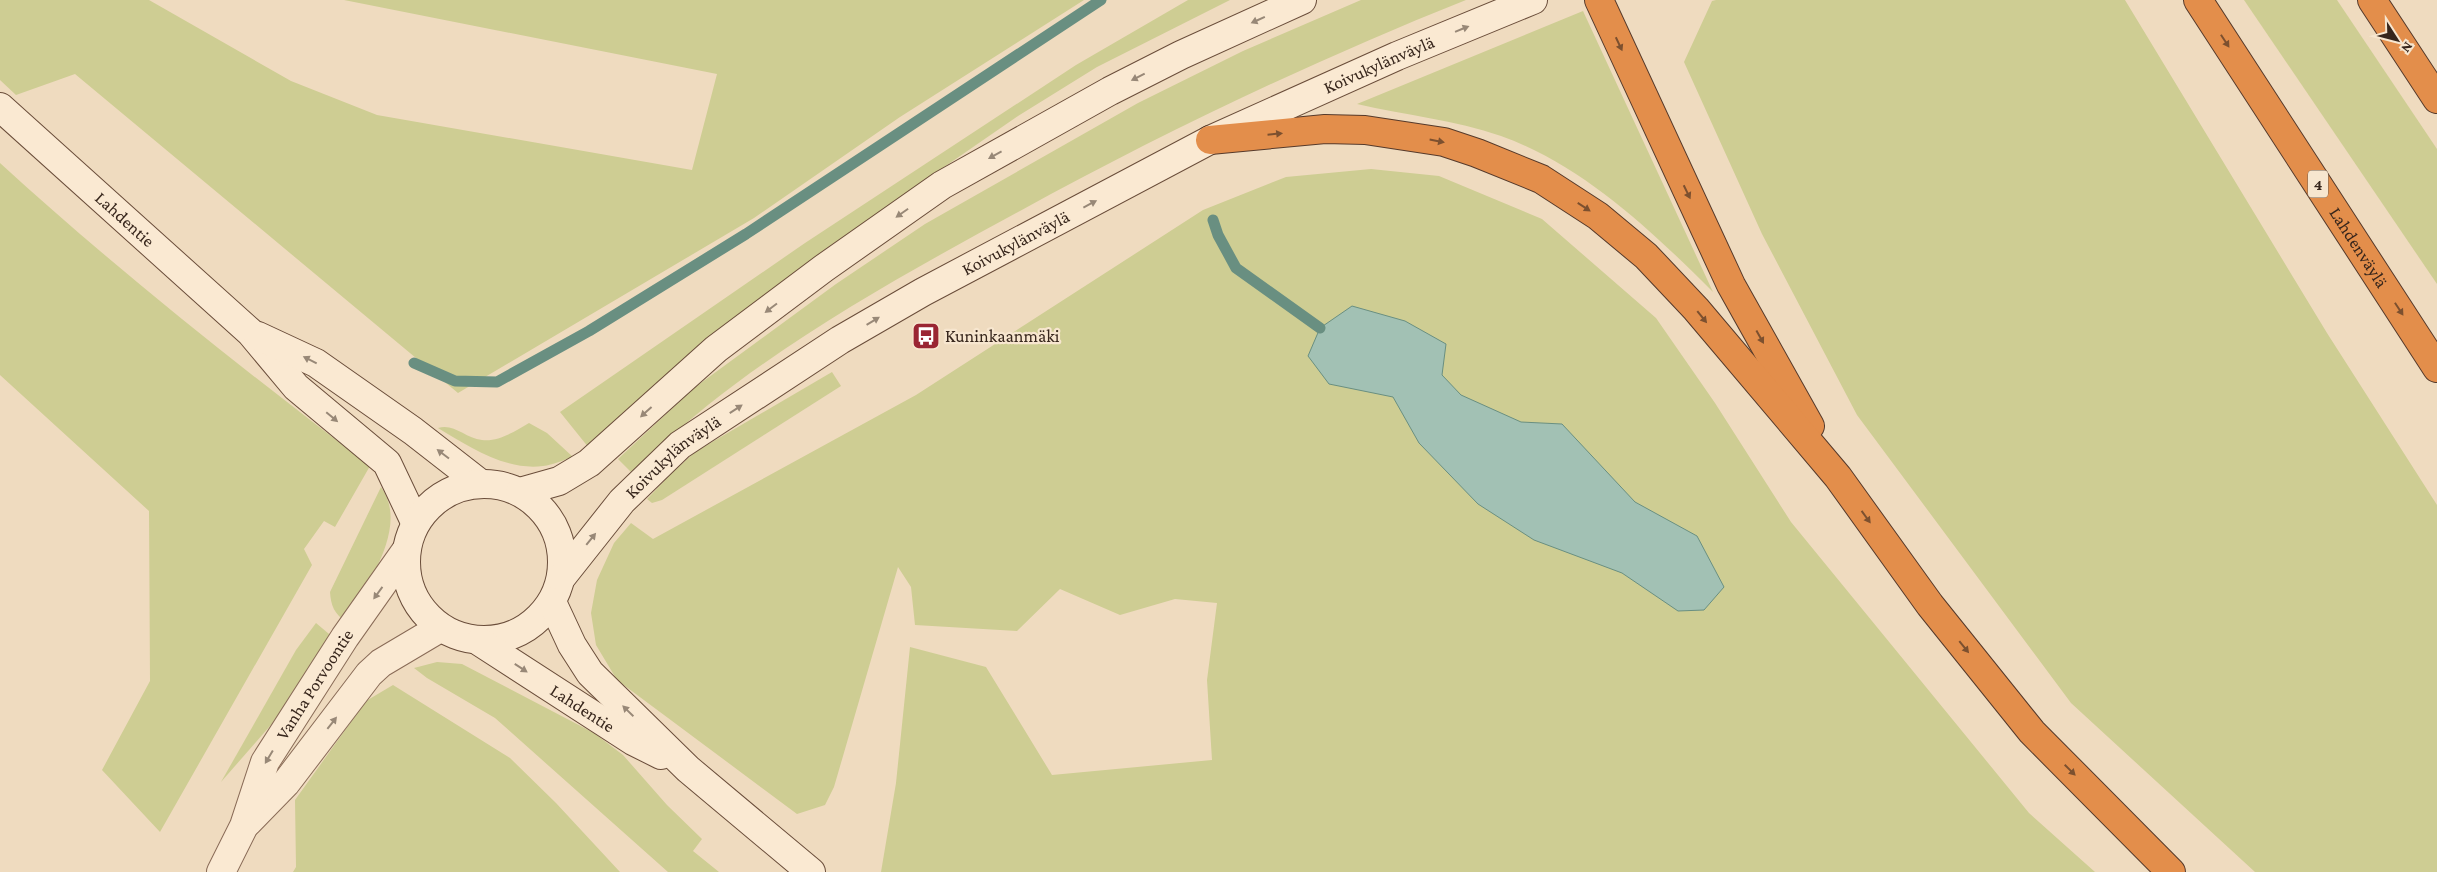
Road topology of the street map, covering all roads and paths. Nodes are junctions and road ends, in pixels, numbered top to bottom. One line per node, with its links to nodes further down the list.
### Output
1 (1302, 0): 13 (main road, one-way to 13)
2 (1533, 0): 8 (main road, Koivukylänväylä, one-way to 2)
3 (1599, 0): 11 (highway, one-way to 11)
4 (2198, 0): 10 (highway, Lahdenväylä / 4, one-way to 10)
5 (2372, 0): 6 (highway)
6 (2437, 100)
7 (0, 108): 9 (main road, Lahdentie)
8 (1210, 140): 11 (highway, one-way to 11); 16 (main road, Koivukylänväylä, one-way to 8)
9 (250, 332): 12 (main road, Lahdentie, one-way to 9); 14 (main road, Lahdentie, one-way to 14)
10 (2437, 368)
11 (1838, 477): 23 (highway, one-way to 23)
12 (481, 484): 13 (main road); 14 (main road)
13 (520, 492): 16 (main road)
14 (416, 522): 15 (main road)
15 (405, 552): 17 (main road); 20 (main road, Vanha Porvoontie, one-way to 20)
16 (556, 590): 18 (main road); 19 (main road, Lahdentie, one-way to 16)
17 (440, 628): 18 (main road); 20 (main road, Vanha Porvoontie, one-way to 17)
18 (480, 642): 19 (main road, Lahdentie, one-way to 19)
19 (688, 770): 22 (main road, Lahdentie)
20 (244, 826): 21 (main road, Vanha Porvoontie)
21 (221, 872)
22 (811, 872)
23 (2171, 872)

